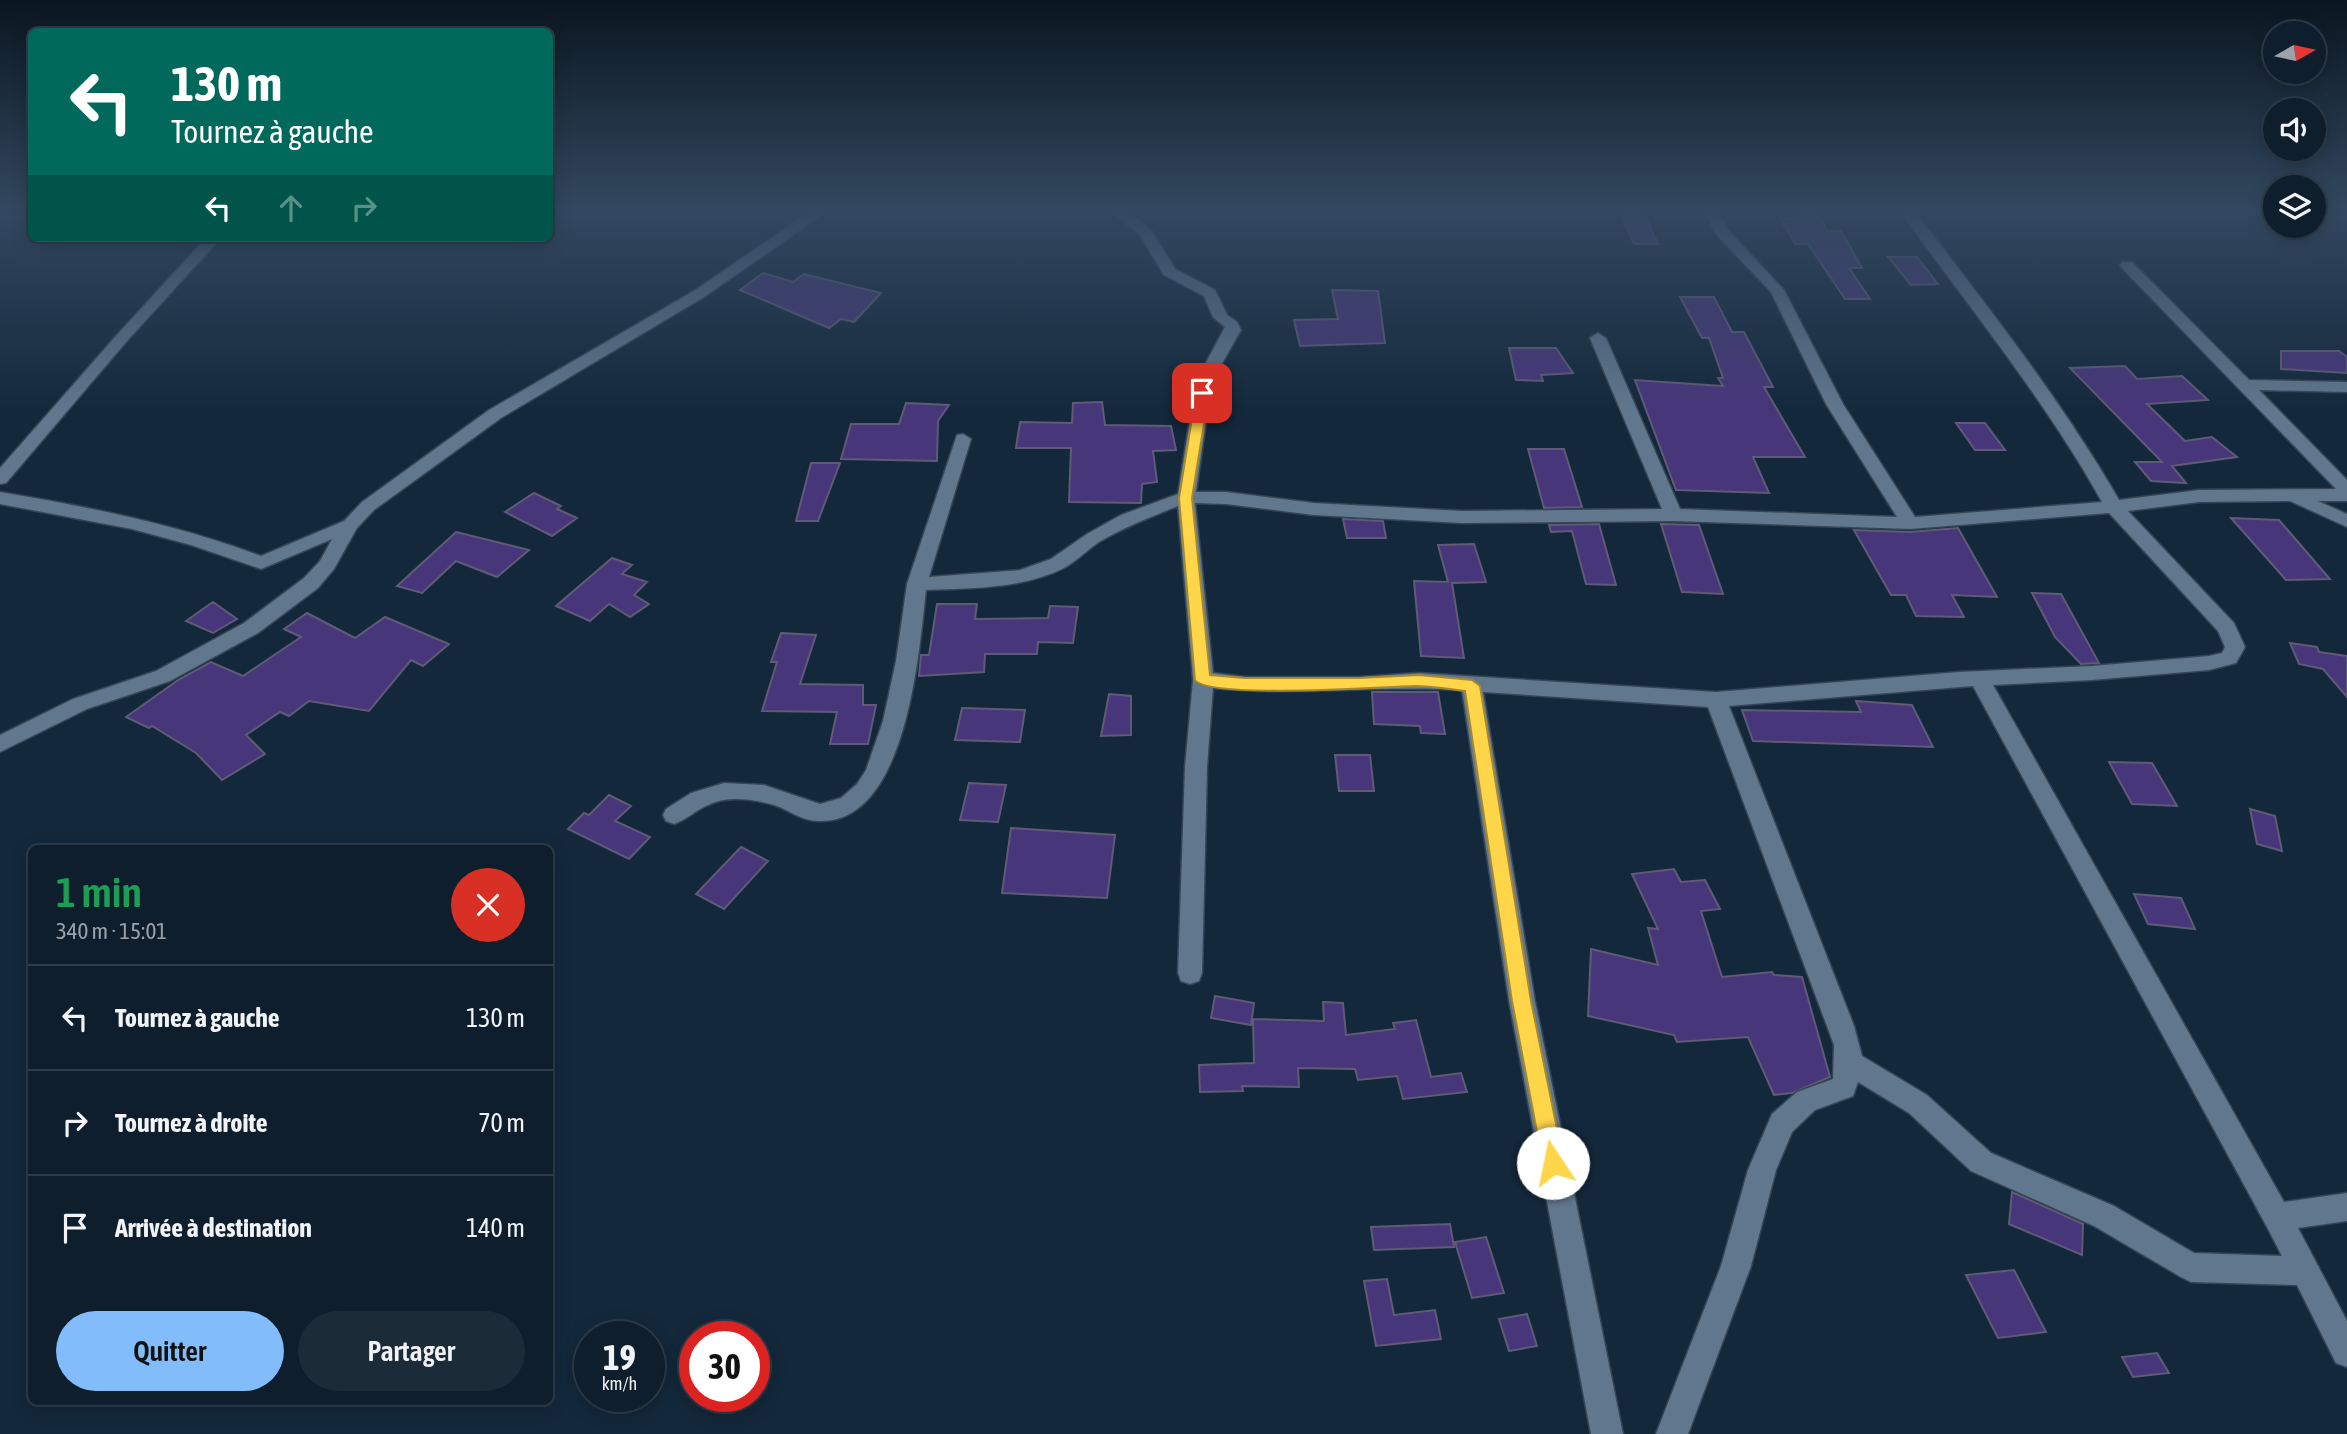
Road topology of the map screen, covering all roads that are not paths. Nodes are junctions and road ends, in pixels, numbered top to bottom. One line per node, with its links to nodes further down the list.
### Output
1 (176, 279): 11 (street)
2 (721, 279): 21 (street)
3 (1182, 279): 16 (street)
4 (1767, 279): 20 (street)
5 (1959, 279): 17 (street)
6 (2141, 279): 8 (street)
7 (1598, 338): 18 (street)
8 (2245, 385): 9 (street); 12 (street)
9 (2347, 387)
10 (963, 439): 22 (street)
11 (0, 479)
12 (2347, 489)
13 (2289, 495): 14 (street); 17 (street); 19 (street)
14 (2347, 495)
15 (0, 498): 21 (street)
16 (1186, 498): 18 (street); 22 (street); 24 (street)
17 (2114, 507): 20 (street); 23 (street)
18 (1673, 515): 20 (street)
19 (2347, 521)
20 (1910, 523)
21 (350, 525): 27 (street)
22 (917, 584): 28 (street)
23 (1979, 678): 26 (street); 32 (street)
24 (1203, 680): 25 (street); 29 (street)
25 (1472, 686): 26 (street); 35 (street)
26 (1716, 700): 30 (street)
27 (0, 744)
28 (674, 815)
29 (1190, 973)
30 (1850, 1063): 33 (street); 36 (street)
31 (2347, 1207): 32 (street)
32 (2277, 1217): 33 (street)
33 (2305, 1271): 34 (street)
34 (2347, 1352)
35 (1606, 1434)
36 (1672, 1434)

